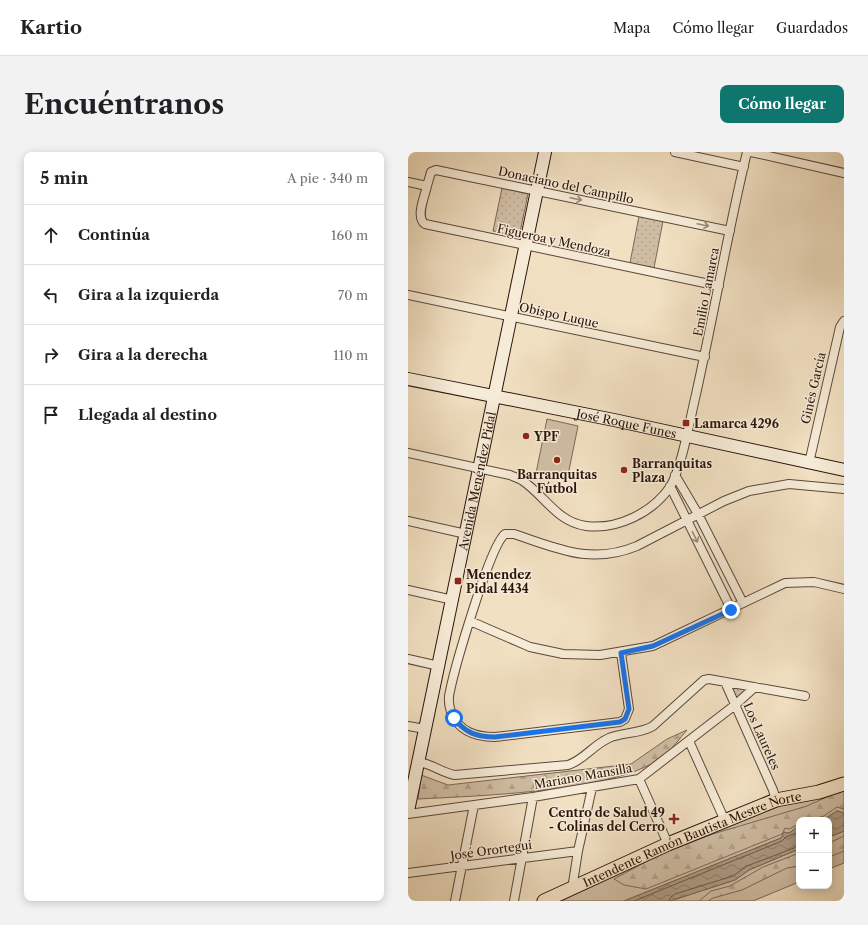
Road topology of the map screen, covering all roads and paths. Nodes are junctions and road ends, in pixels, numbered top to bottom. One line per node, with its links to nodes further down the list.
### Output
1 (545, 152): 9 (main road, Avenida Menéndez Pidal)
2 (675, 152): 5 (street)
3 (747, 152): 5 (street, Emilio Lamarca)
4 (751, 152): 6 (street)
5 (744, 167): 10 (street, Emilio Lamarca)
6 (844, 173)
7 (408, 182): 8 (street)
8 (428, 186): 9 (street, Donaciano del Campillo); 11 (street, Figueroa y Mendoza)
9 (537, 191): 10 (street, Donaciano del Campillo, one-way to 10); 11 (main road, Avenida Menéndez Pidal)
10 (730, 231): 12 (street, Emilio Lamarca)
11 (525, 247): 12 (street, Figueroa y Mendoza); 14 (main road, Avenida Menéndez Pidal)
12 (719, 286): 16 (street, Emilio Lamarca)
13 (408, 295): 14 (street, Obispo Luque)
14 (511, 317): 16 (street, Obispo Luque); 18 (main road, Avenida Menéndez Pidal)
15 (844, 321): 21 (street, Ginés García)
16 (705, 357): 19 (street, Emilio Lamarca)
17 (408, 379): 18 (main road, José Roque Funes)
18 (494, 396): 19 (main road, José Roque Funes); 22 (main road, Avenida Menéndez Pidal)
19 (686, 436): 21 (main road, José Roque Funes); 24 (street, Emilio Lamarca)
20 (408, 453): 22 (street, Emilio Lamarca)
21 (808, 463): 23 (main road, José Roque Funes)
22 (480, 468): 25 (street, Emilio Lamarca); 30 (main road, Avenida Menéndez Pidal)
23 (844, 470)
24 (675, 475): 25 (street, Emilio Lamarca); 27 (street)
25 (670, 486): 28 (street)
26 (844, 489): 27 (street)
27 (698, 514): 28 (street); 34 (street)
28 (687, 520): 35 (street, one-way to 35); 36 (street)
29 (408, 521): 30 (street)
30 (466, 534): 33 (main road, Avenida Menéndez Pidal)
31 (844, 589): 34 (street)
32 (408, 590): 33 (street)
33 (453, 600): 39 (main road, Avenida Menéndez Pidal)
34 (743, 603): 35 (street)
35 (731, 610): 37 (street)
36 (470, 621): 37 (street); 37 (street)
37 (621, 653)
38 (408, 659): 39 (street)
39 (439, 666): 45 (main road, Avenida Menéndez Pidal)
40 (725, 682): 41 (street); 43 (street, Los Laureles); 47 (street)
41 (755, 687): 42 (street); 43 (street, Mariano Mansilla)
42 (805, 696)
43 (735, 705): 46 (street, Mariano Mansilla); 53 (street, Los Laureles)
44 (408, 726): 45 (street)
45 (425, 729): 47 (main road, Avenida Menéndez Pidal)
46 (689, 741): 49 (street, Mariano Mansilla); 57 (street)
47 (418, 762): 48 (main road, Avenida Menéndez Pidal)
48 (411, 777): 55 (main road, Avenida Menéndez Pidal)
49 (639, 780): 51 (street, Mariano Mansilla); 58 (street)
50 (844, 784): 53 (main road, Intendente Ramón Bautista Mestre Norte)
51 (592, 788): 52 (street, Mariano Mansilla); 59 (street)
52 (533, 797): 54 (street, Mariano Mansilla); 60 (street)
53 (776, 800): 57 (main road, Intendente Ramón Bautista Mestre Norte)
54 (474, 805): 56 (street, Mariano Mansilla); 61 (street)
55 (408, 811)
56 (408, 814)
57 (725, 821): 58 (main road, Intendente Ramón Bautista Mestre Norte)
58 (668, 844): 63 (main road, Intendente Ramón Bautista Mestre Norte)
59 (578, 851): 60 (street, José Orortegui); 63 (street)
60 (522, 857): 61 (street, José Orortegui); 65 (street)
61 (461, 866): 62 (street, José Orortegui); 64 (street)
62 (408, 873)
63 (572, 889): 66 (main road, Intendente Ramón Bautista Mestre Norte)
64 (455, 901)
65 (514, 901)
66 (544, 901)

